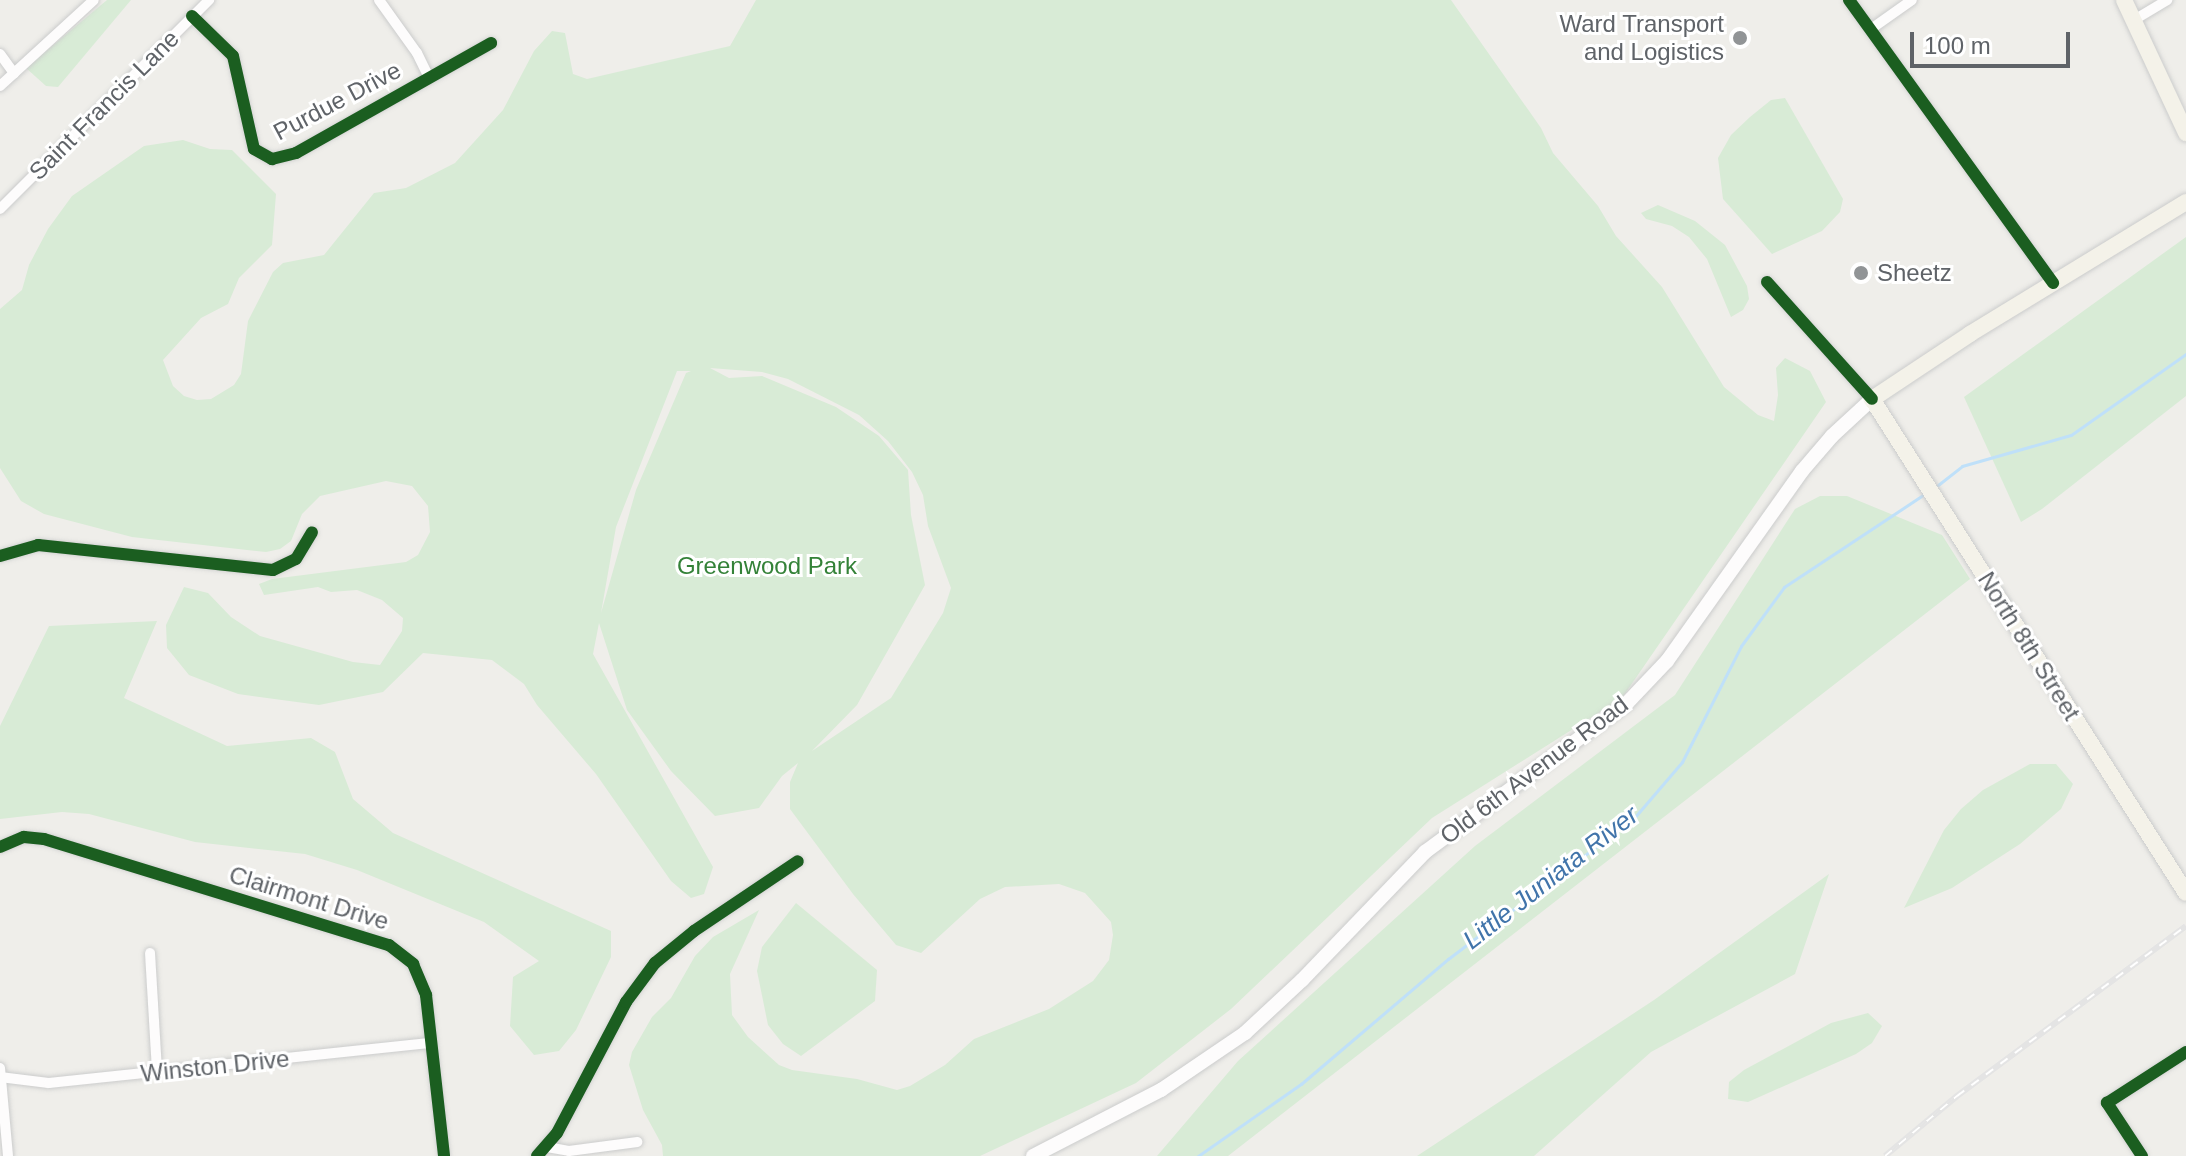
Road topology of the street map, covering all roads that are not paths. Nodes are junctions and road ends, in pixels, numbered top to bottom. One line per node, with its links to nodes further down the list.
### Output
1 (74, 0): 9 (street)
2 (94, 0): 9 (street)
3 (209, 0): 10 (street, Saint Francis Lane)
4 (379, 0): 16 (street)
5 (1849, 0): 12 (street)
6 (1912, 0): 12 (street)
7 (2124, 0): 11 (main road)
8 (2167, 0): 11 (street)
9 (81, 11): 15 (street)
10 (192, 16): 16 (street, Purdue Drive); 20 (street, Saint Francis Lane)
11 (2134, 20): 18 (main road)
12 (1871, 29): 22 (street)
13 (491, 43): 16 (street, Purdue Drive)
14 (0, 54): 15 (street)
15 (14, 73): 17 (street)
16 (428, 76)
17 (0, 86)
18 (2186, 133)
19 (2186, 202): 22 (main road, Old 6th Avenue Road)
20 (0, 209)
21 (1767, 282): 23 (street)
22 (2053, 283): 23 (main road, Old 6th Avenue Road)
23 (1872, 399): 28 (main road, North 8th Street); 40 (main road, Old 6th Avenue Road)
24 (312, 532): 25 (street)
25 (0, 556)
26 (0, 847): 30 (street, Clairmont Drive)
27 (798, 861): 36 (street)
28 (2186, 893)
29 (150, 953): 33 (street)
30 (429, 1043): 33 (street, Winston Drive); 38 (street, Clairmont Drive)
31 (2186, 1052): 41 (street)
32 (0, 1068): 34 (street)
33 (157, 1072): 34 (street, Winston Drive)
34 (0, 1077): 37 (street)
35 (637, 1142): 36 (street)
36 (547, 1147): 39 (street)
37 (8, 1156)
38 (444, 1156)
39 (537, 1156)
40 (1033, 1156)
41 (2142, 1156)

